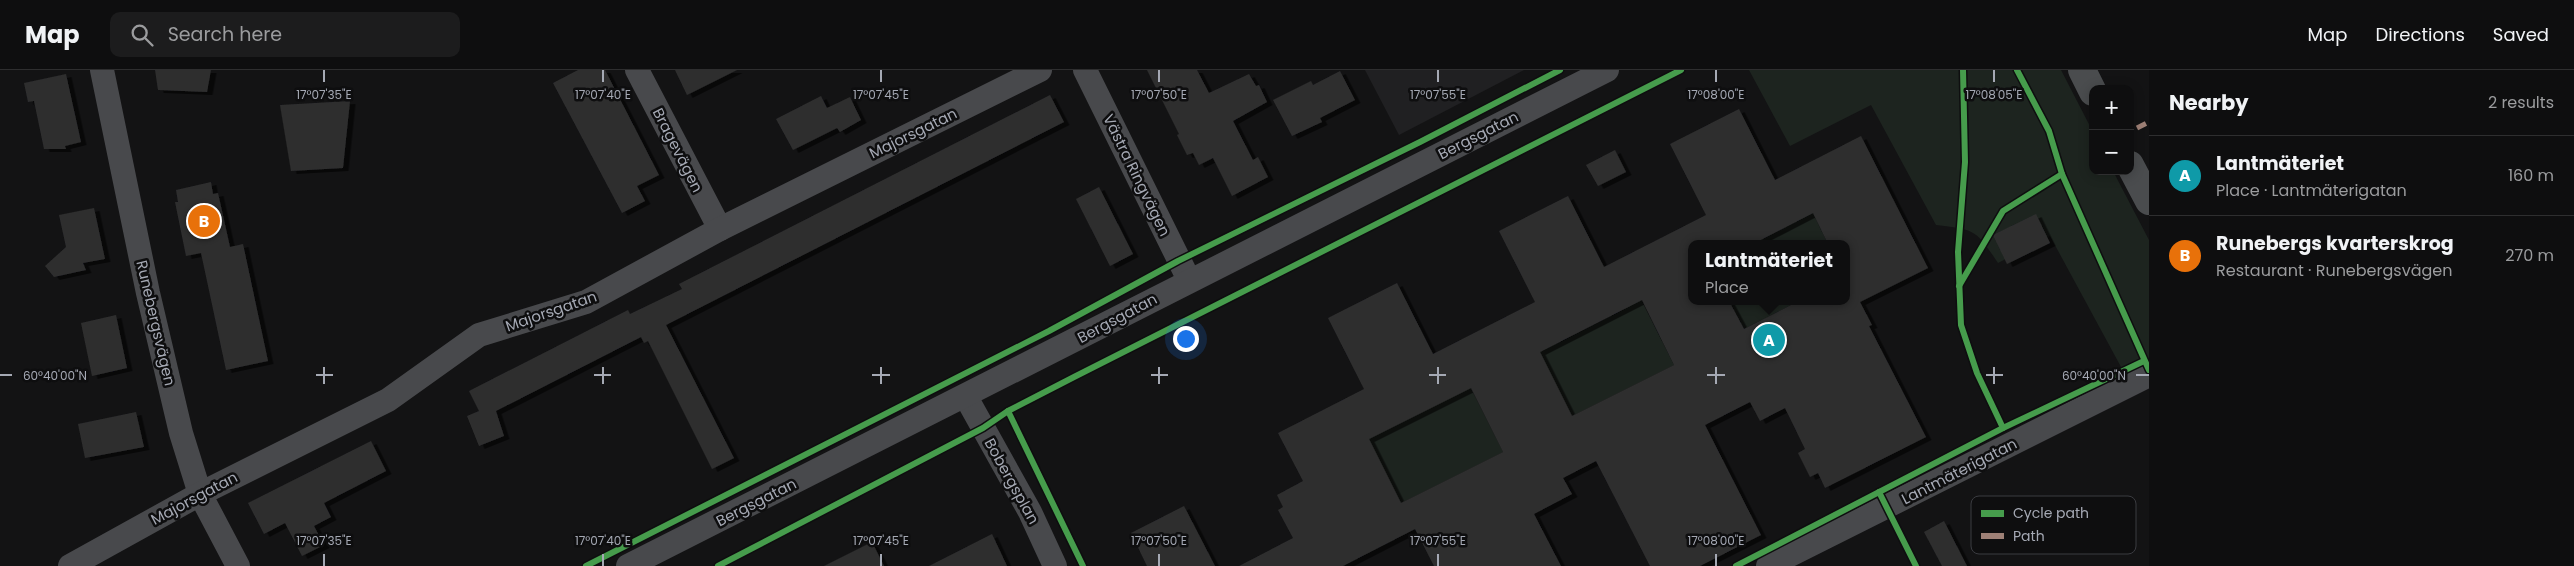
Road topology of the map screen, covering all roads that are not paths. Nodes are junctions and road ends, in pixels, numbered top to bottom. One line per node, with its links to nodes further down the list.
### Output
1 (102, 70): 14 (street, Runebergsvägen)
2 (637, 70): 10 (street, Bragevägen)
3 (1040, 70): 10 (street, Majorsgatan)
4 (1085, 70): 11 (street, Västra Ringvägen)
5 (1607, 70): 11 (street, Bergsgatan)
6 (2082, 70): 7 (main road)
7 (2090, 85)
8 (2134, 173): 9 (main road)
9 (2149, 201)
10 (720, 229): 14 (street, Majorsgatan)
11 (1189, 280): 13 (street, Bergsgatan)
12 (2149, 375): 19 (street, Lantmäterigatan)
13 (966, 397): 17 (street, Bergsgatan); 18 (street, Bobergsplan)
14 (200, 494): 15 (street, Majorsgatan); 16 (street, Runebergsvägen)
15 (70, 566)
16 (238, 566)
17 (628, 566)
18 (1055, 566)
19 (1768, 566)

